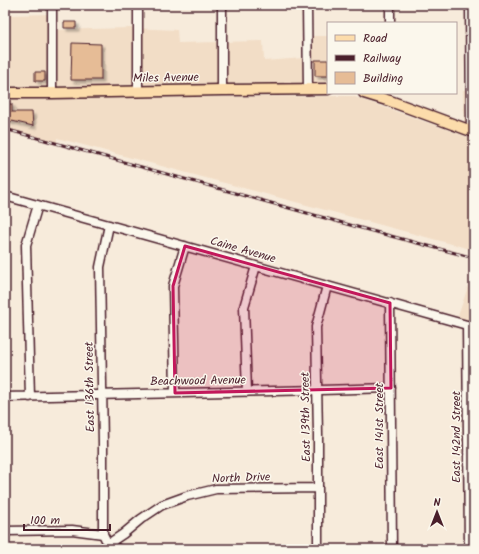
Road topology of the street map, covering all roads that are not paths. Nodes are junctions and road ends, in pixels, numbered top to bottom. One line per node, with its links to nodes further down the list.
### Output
1 (52, 5): 13 (street)
2 (138, 5): 11 (street)
3 (222, 5): 9 (street)
4 (307, 5): 10 (street)
5 (390, 5): 7 (street)
6 (470, 5): 16 (street)
7 (390, 22)
8 (327, 89): 10 (main road, Miles Avenue)
9 (222, 90): 10 (main road, Miles Avenue); 11 (main road, Miles Avenue)
10 (308, 90)
11 (138, 91): 13 (main road, Miles Avenue)
12 (5, 93): 13 (main road, Miles Avenue)
13 (52, 93)
14 (370, 94): 15 (main road)
15 (390, 97): 16 (main road)
16 (472, 131)
17 (5, 196): 18 (street, Caine Avenue)
18 (38, 205): 19 (street, Caine Avenue); 31 (street)
19 (109, 225): 20 (street, Caine Avenue); 29 (street, East 136th Street)
20 (185, 246): 21 (street, Caine Avenue); 28 (street)
21 (256, 266): 22 (street, Caine Avenue); 27 (street)
22 (327, 286): 23 (street, Caine Avenue); 26 (street, East 139th Street)
23 (390, 303): 24 (street, Caine Avenue); 25 (street, East 141st Street)
24 (471, 326): 39 (street, East 142nd Street)
25 (391, 388): 26 (street, Beachwood Avenue); 38 (street, East 141st Street)
26 (318, 390): 27 (street, Beachwood Avenue); 32 (street, East 139th Street)
27 (247, 392): 28 (street, Beachwood Avenue)
28 (175, 393): 29 (street, Beachwood Avenue)
29 (102, 394): 31 (street, Beachwood Avenue); 34 (street, East 136th Street)
30 (5, 397): 31 (street, Beachwood Avenue)
31 (30, 397)
32 (318, 488): 35 (street, North Drive); 37 (street, East 139th Street)
33 (5, 531): 34 (street)
34 (103, 534): 35 (street, East 136th Street)
35 (108, 547): 36 (street)
36 (118, 549)
37 (318, 549)
38 (392, 549)
39 (469, 549)

